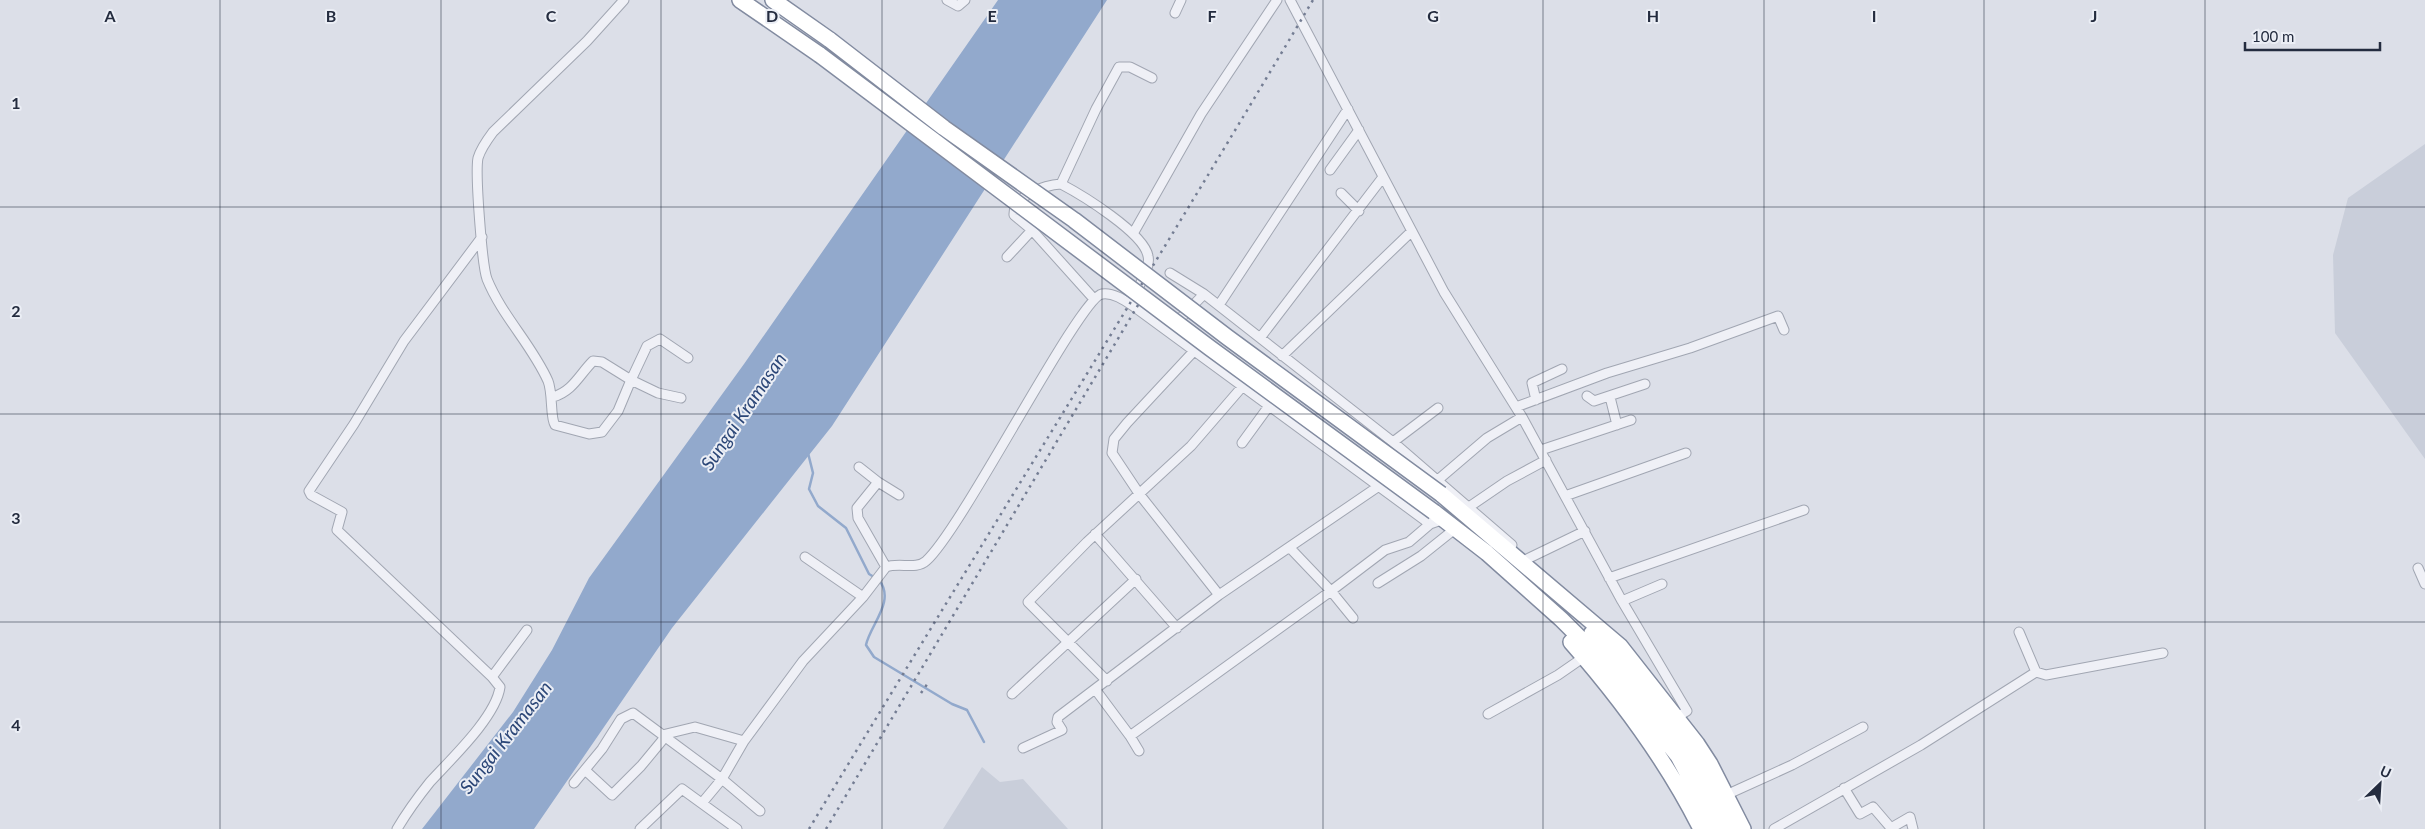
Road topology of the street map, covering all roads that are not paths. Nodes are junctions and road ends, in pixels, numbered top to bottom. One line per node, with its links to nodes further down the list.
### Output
1 (624, 0): 21 (street)
2 (740, 0): 63 (highway, bridge)
3 (773, 0): 57 (highway, bridge)
4 (947, 0): 5 (street)
5 (965, 0)
6 (1181, 0): 9 (street)
7 (1277, 0): 20 (street)
8 (1290, 0): 11 (street)
9 (1175, 13)
10 (1152, 78): 15 (street)
11 (1348, 109): 12 (street); 27 (street)
12 (1359, 130): 13 (street); 14 (street)
13 (1330, 170)
14 (1383, 177): 17 (street); 19 (street)
15 (1061, 184): 18 (street); 20 (street)
16 (1341, 193): 17 (street)
17 (1359, 211): 30 (street)
18 (1032, 230): 22 (street); 25 (street)
19 (1412, 231): 32 (street); 45 (street)
20 (1134, 232): 26 (street)
21 (482, 237): 39 (street); 88 (street)
22 (1007, 257)
23 (1170, 273): 24 (street)
24 (1204, 294): 27 (street); 29 (street)
25 (1094, 299): 26 (street); 70 (street)
26 (1130, 304): 29 (street)
27 (1219, 306): 30 (street)
28 (1784, 330): 42 (street)
29 (1167, 332): 31 (street)
30 (1260, 338): 32 (street)
31 (1194, 350): 37 (street); 59 (street)
32 (1282, 356): 49 (street)
33 (688, 358): 35 (street)
34 (1562, 369): 42 (street)
35 (631, 380): 39 (street); 39 (street); 41 (street)
36 (1645, 384): 40 (street)
37 (1242, 387): 43 (street); 59 (street)
38 (1587, 396): 40 (street)
39 (552, 397)
40 (1610, 397): 48 (street)
41 (680, 398)
42 (1536, 400): 45 (street)
43 (1269, 406): 50 (street); 56 (street)
44 (1438, 408): 49 (street)
45 (1516, 408): 46 (street)
46 (1522, 417): 51 (street); 57 (street)
47 (1632, 420): 48 (street)
48 (1617, 425): 51 (street)
49 (1393, 442): 57 (street)
50 (1242, 443)
51 (1541, 450): 53 (street)
52 (1686, 453): 60 (street)
53 (1546, 460): 60 (street); 61 (street)
54 (860, 467): 55 (street)
55 (878, 482): 58 (street); 70 (street)
56 (1379, 486): 63 (street); 66 (street)
57 (1440, 487): 61 (street); 68 (highway)
58 (899, 495)
59 (1140, 495): 65 (street); 77 (street)
60 (1565, 496): 64 (street)
61 (1469, 507): 68 (street)
62 (1804, 510): 71 (street)
63 (1441, 521): 73 (street); 76 (street); 85 (highway)
64 (1585, 530): 68 (street); 71 (street)
65 (1095, 534): 72 (street); 84 (street)
66 (1290, 548): 76 (street); 77 (street)
67 (805, 557): 78 (street)
68 (1527, 564): 85 (highway); 93 (highway)
69 (2418, 568): 75 (street)
70 (883, 570): 78 (street)
71 (1610, 578): 79 (street)
72 (1136, 579): 81 (street); 84 (street)
73 (1378, 583)
74 (1662, 584): 79 (street)
75 (2425, 584)
76 (1331, 591): 80 (street); 96 (street)
77 (1219, 596): 81 (street)
78 (863, 597): 97 (street)
79 (1622, 600): 93 (street)
80 (1353, 618)
81 (1177, 628): 89 (street)
82 (528, 630): 88 (street)
83 (2019, 632): 87 (street)
84 (1069, 642): 89 (street); 91 (street)
85 (1595, 652): 92 (street); 110 (highway); 111 (highway); 112 (highway)
86 (2163, 653): 87 (street)
87 (2036, 672): 103 (street)
88 (492, 678): 107 (street)
89 (1107, 681): 90 (street)
90 (1095, 689): 96 (street); 98 (street)
91 (1012, 694)
92 (1488, 714)
93 (1677, 717): 104 (highway)
94 (1863, 727): 104 (street)
95 (664, 736): 97 (street); 100 (street); 100 (street); 101 (street)
96 (1130, 736): 99 (street)
97 (744, 741): 101 (street)
98 (1023, 748)
99 (1139, 751)
100 (585, 770): 102 (street)
101 (722, 779): 105 (street); 106 (street)
102 (574, 783)
103 (1844, 788): 114 (street); 115 (street)
104 (1726, 795): 113 (highway)
105 (702, 803): 108 (street); 109 (street)
106 (760, 811)
107 (397, 829)
108 (640, 829)
109 (737, 829)
110 (1701, 829)
111 (1717, 829)
112 (1729, 829)
113 (1743, 829)
114 (1774, 829)
115 (1913, 829)

